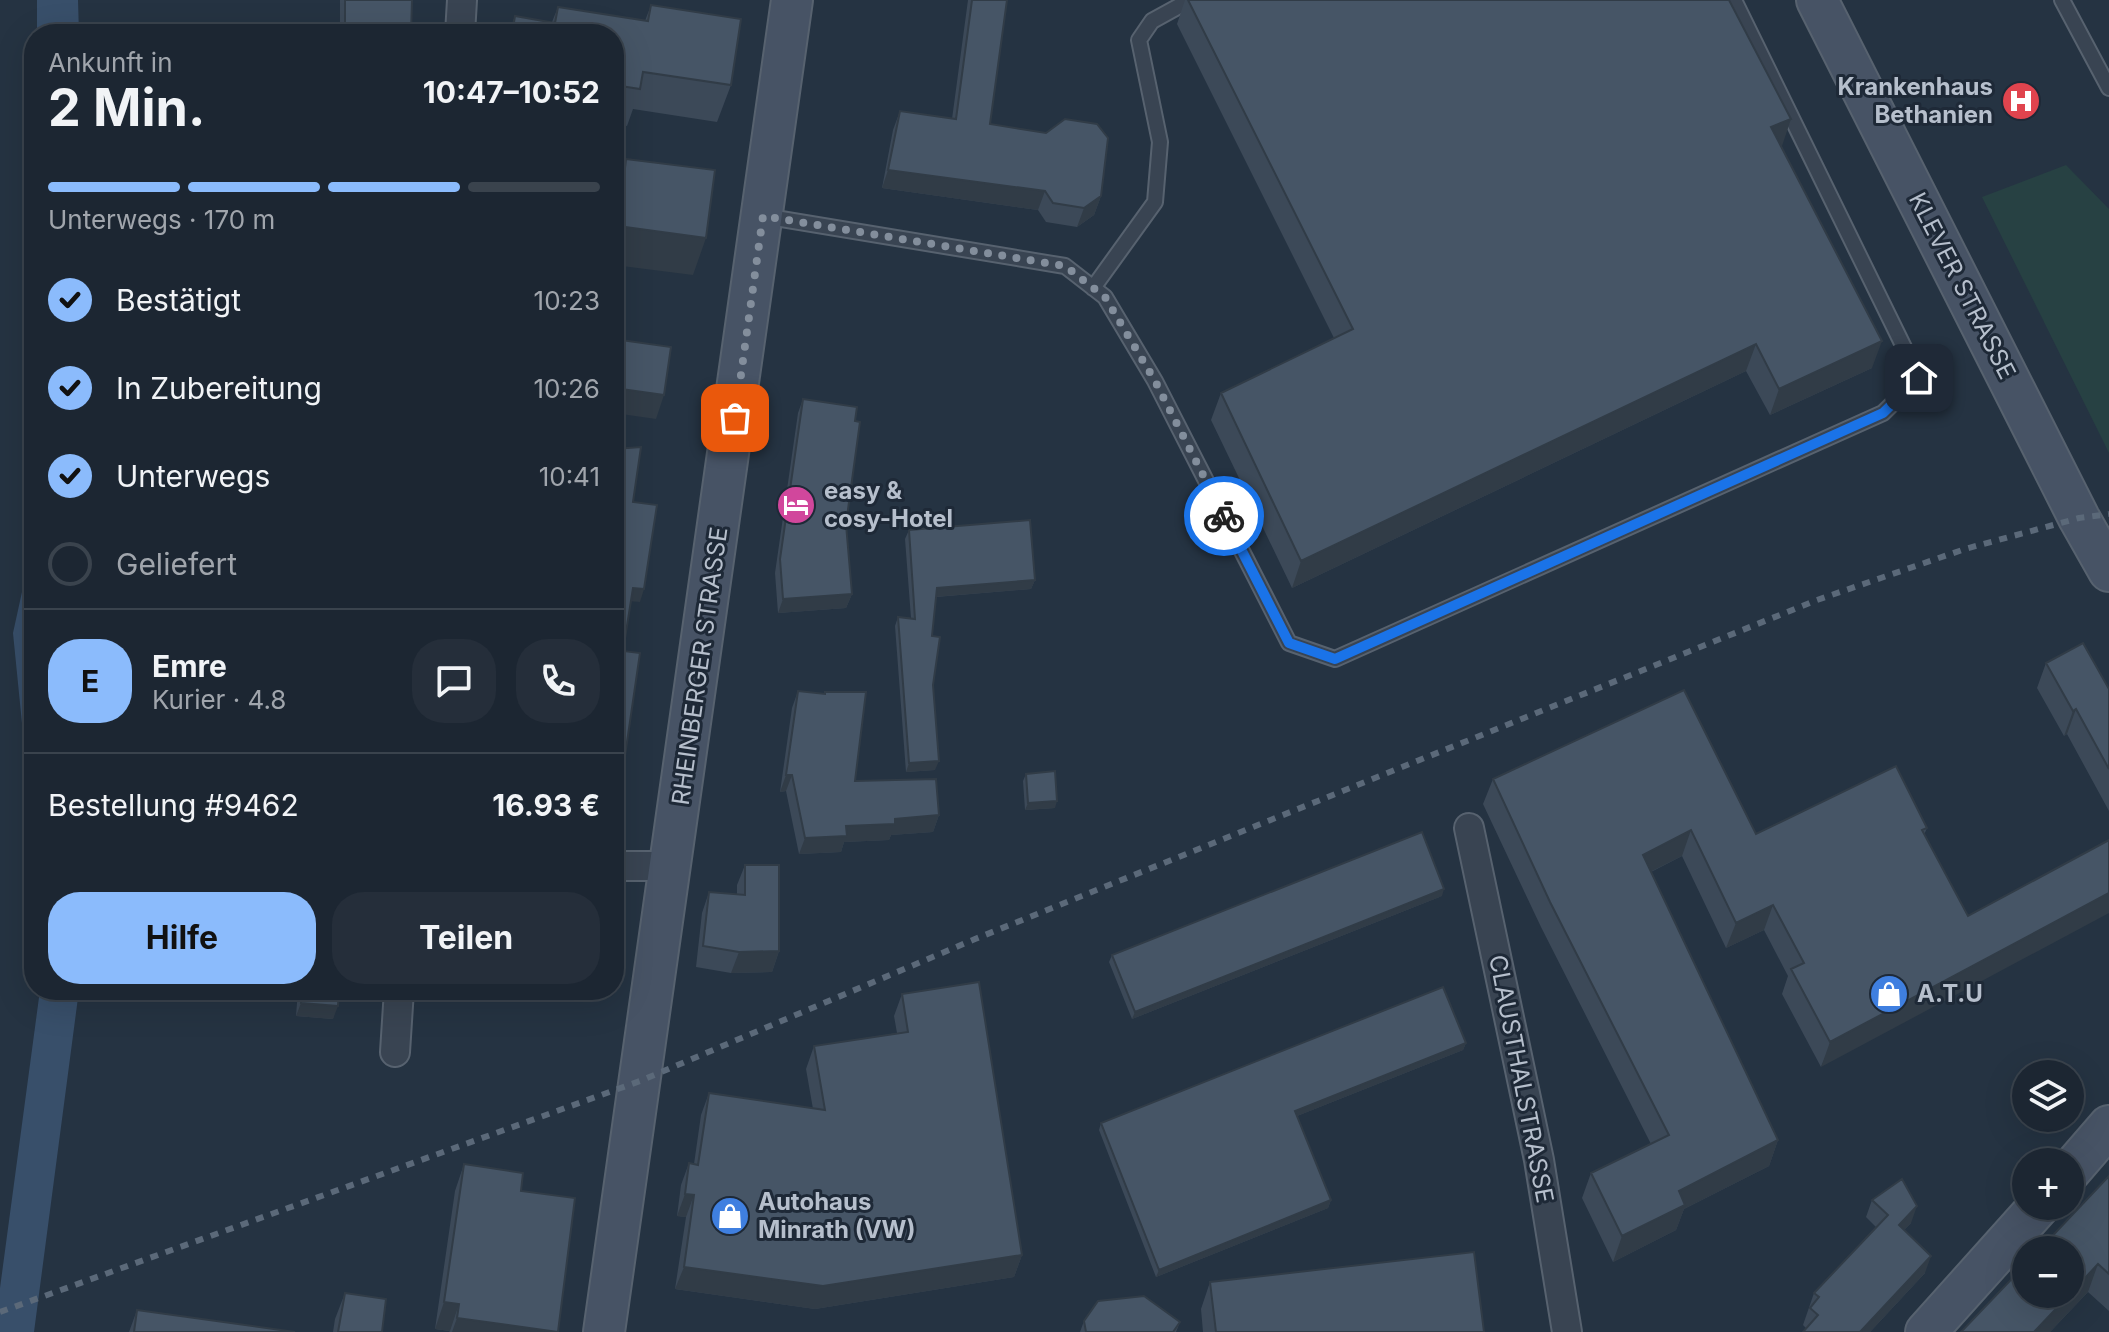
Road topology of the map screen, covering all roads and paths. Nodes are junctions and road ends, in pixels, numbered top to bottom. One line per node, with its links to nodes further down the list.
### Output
1 (462, 0): 7 (street)
2 (792, 0): 9 (main road, RHEINBERGER STRASSE)
3 (1190, 0): 10 (lane)
4 (1734, 0): 10 (lane)
5 (1817, 0): 11 (main road, KLEVER STRASSE)
6 (2062, 0): 8 (lane)
7 (461, 24)
8 (2109, 88)
9 (763, 216): 10 (lane); 14 (main road, RHEINBERGER STRASSE)
10 (1093, 288)
11 (2109, 571)
12 (1469, 828): 21 (street, CLAUSTHALSTRASSE)
13 (624, 866): 14 (street)
14 (671, 866): 20 (main road, RHEINBERGER STRASSE)
15 (398, 1000): 16 (street)
16 (395, 1052)
17 (2109, 1126): 18 (main road)
18 (2084, 1155)
19 (2026, 1220): 22 (main road)
20 (604, 1332)
21 (1567, 1332)
22 (1926, 1332)

